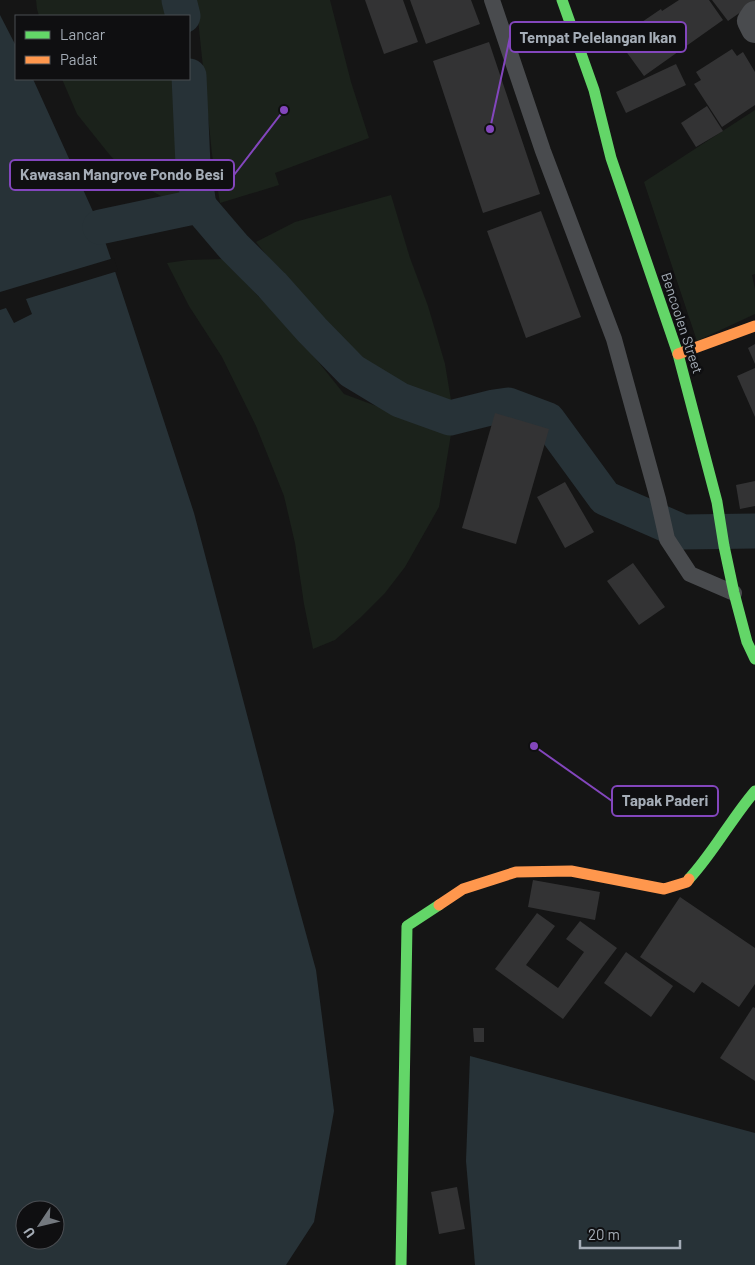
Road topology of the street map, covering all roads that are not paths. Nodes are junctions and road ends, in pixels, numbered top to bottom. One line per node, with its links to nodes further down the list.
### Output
1 (492, 0): 7 (lane)
2 (562, 0): 6 (street, Bencoolen Street)
3 (755, 16): 4 (street)
4 (755, 29)
5 (755, 326): 6 (street)
6 (678, 354): 7 (street, Bencoolen Street)
7 (734, 593): 8 (street, Bencoolen Street)
8 (755, 659)
9 (755, 791): 10 (street)
10 (401, 1265)

